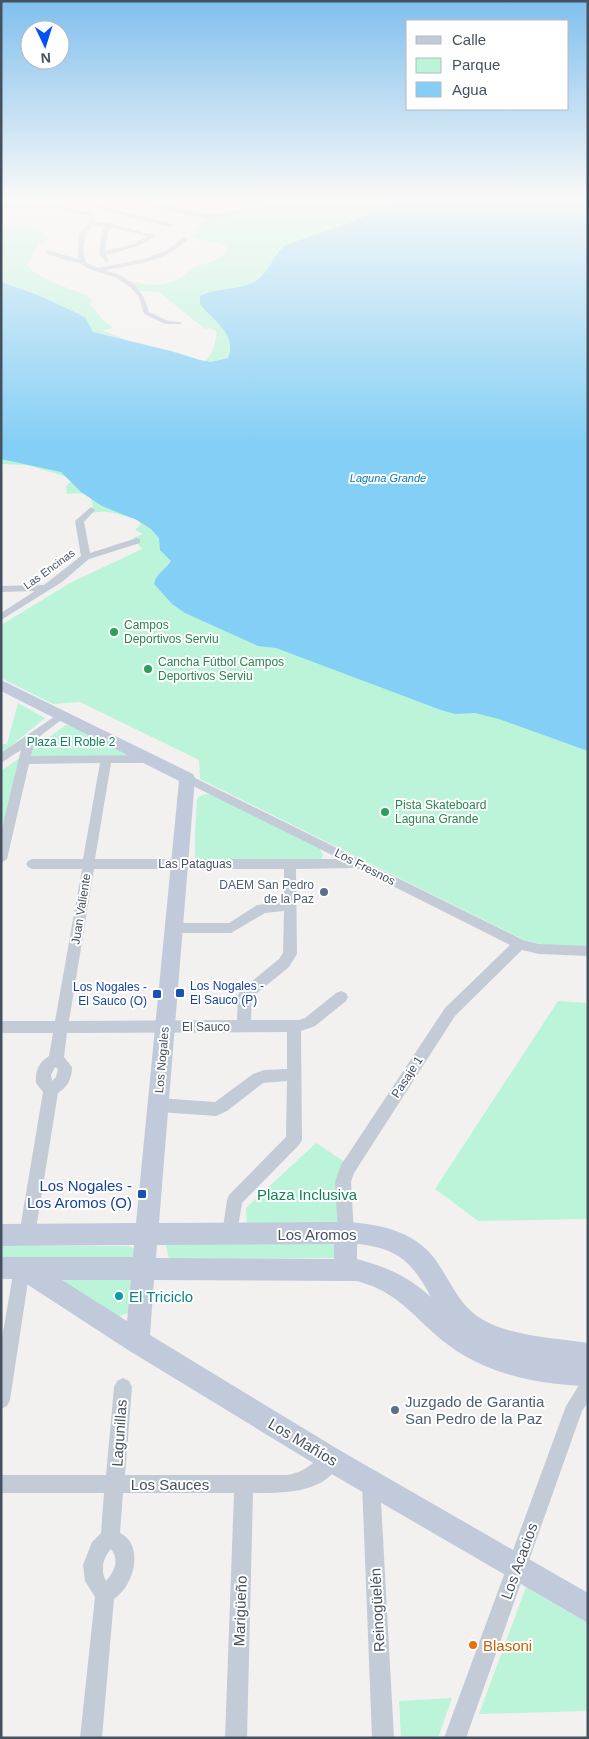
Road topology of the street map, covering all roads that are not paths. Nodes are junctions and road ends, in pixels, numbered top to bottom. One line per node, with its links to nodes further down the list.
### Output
1 (125, 281): 2 (street)
2 (179, 323)
3 (91, 510): 5 (street, Las Encinas)
4 (137, 541): 5 (street, Las Encinas)
5 (86, 556): 6 (street, Las Encinas)
6 (55, 582): 7 (street, Las Encinas); 9 (street)
7 (46, 588): 8 (street); 9 (street, Las Encinas)
8 (1, 589)
9 (13, 609): 10 (street, Las Encinas)
10 (1, 617)
11 (1, 685): 12 (street, Los Fresnos)
12 (61, 715): 13 (street); 16 (street, Los Fresnos)
13 (30, 737): 14 (street); 17 (street)
14 (1, 759)
15 (106, 759): 16 (street, Los Fresnos); 17 (street, Los Fresnos); 21 (street, Juan Valiente)
16 (149, 759): 18 (street, Los Fresnos)
17 (25, 760): 19 (street)
18 (187, 778): 22 (street, Los Nogales); 24 (street, Los Fresnos)
19 (1, 859)
20 (32, 864): 21 (street, Las Pataguas)
21 (88, 864): 22 (street, Las Pataguas); 32 (street, Juan Valiente)
22 (179, 864): 23 (street, Las Pataguas); 26 (street, Los Nogales)
23 (290, 864): 24 (street, Las Pataguas); 25 (street)
24 (358, 864): 27 (street, Los Fresnos)
25 (291, 906): 26 (street); 34 (street)
26 (174, 928): 33 (street, Los Nogales)
27 (520, 944): 28 (street, Los Fresnos); 37 (street, Pasaje 1)
28 (588, 951)
29 (342, 997): 30 (street, El Sauco)
30 (294, 1026): 34 (street, El Sauco); 35 (street)
31 (1, 1027): 32 (street, El Sauco)
32 (62, 1027): 33 (street, El Sauco); 40 (street, Juan Valiente)
33 (165, 1027): 34 (street, El Sauco); 36 (street, Los Nogales)
34 (244, 1027)
35 (294, 1075): 36 (street); 38 (street)
36 (158, 1105): 41 (street, Los Nogales)
37 (346, 1233): 38 (street, Los Aromos); 44 (street); 46 (street, Los Aromos)
38 (230, 1234): 41 (street, Los Aromos)
39 (1, 1235): 40 (street, Los Aromos)
40 (27, 1235): 41 (street, Los Aromos)
41 (146, 1235): 43 (street, Los Nogales)
42 (12, 1268): 43 (street); 45 (street, Los Mañíos); 50 (street)
43 (144, 1268): 44 (street); 45 (street, Los Nogales)
44 (345, 1268): 47 (street)
45 (137, 1341): 51 (street, Los Mañíos)
46 (588, 1354)
47 (588, 1374)
48 (588, 1386): 57 (street, Los Acacios)
49 (123, 1387): 54 (street, Lagunillas)
50 (1, 1400)
51 (332, 1460): 52 (street, Los Mañíos); 55 (street, Los Sauces)
52 (371, 1483): 57 (street, Los Mañíos); 62 (street, Reinogüelén)
53 (1, 1484): 54 (street, Los Sauces)
54 (116, 1484): 55 (street, Los Sauces); 56 (street, Lagunillas)
55 (244, 1484): 61 (street, Marigüeño)
56 (110, 1538): 58 (street); 58 (street)
57 (517, 1567): 59 (street, Los Mañíos); 63 (street, Los Acacios)
58 (105, 1593): 60 (street)
59 (588, 1610)
60 (91, 1738)
61 (236, 1738)
62 (383, 1738)
63 (455, 1738)

